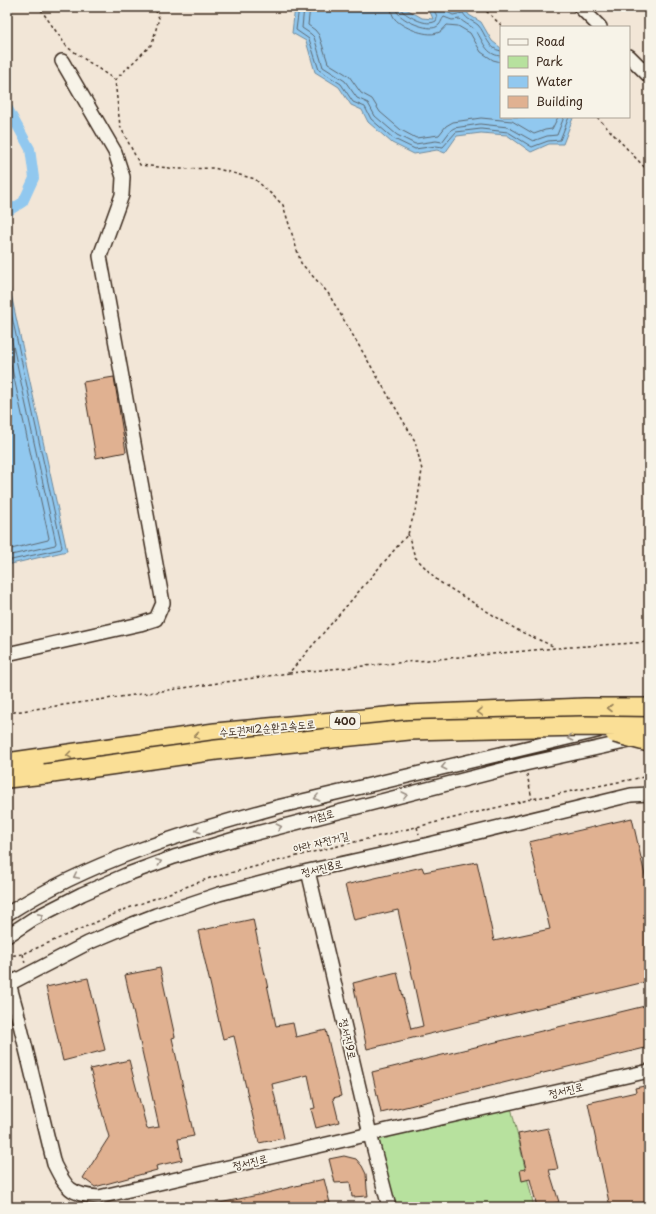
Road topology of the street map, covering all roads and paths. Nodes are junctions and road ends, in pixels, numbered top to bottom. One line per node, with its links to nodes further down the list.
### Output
1 (39, 7): 10 (path)
2 (154, 7): 10 (path)
3 (482, 7): 5 (path)
4 (580, 7): 6 (street)
5 (502, 26)
6 (599, 26)
7 (630, 57): 9 (street)
8 (62, 61): 16 (street)
9 (649, 76)
10 (115, 80): 13 (path)
11 (598, 118): 12 (path)
12 (649, 172)
13 (408, 534): 15 (path); 17 (path)
14 (649, 642): 15 (path)
15 (556, 648): 17 (path)
16 (7, 654)
17 (289, 673): 19 (path)
18 (649, 708): 25 (highway, 수도권제2순환고속도로 / 400, one-way to 25)
19 (7, 713)
20 (649, 719): 32 (street, 거첨로, one-way to 32)
21 (584, 726): 22 (highway, 수도권제2순환고속도로 / 400, bridge); 24 (highway, bridge); 28 (highway, 수도권제2순환고속도로 / 400, bridge)
22 (649, 726)
23 (649, 736): 26 (street, 거첨로)
24 (649, 742)
25 (7, 763)
26 (525, 764): 30 (path); 33 (street, 거첨로, one-way to 26)
27 (649, 776): 30 (path, 아라 자전거길)
28 (7, 778)
29 (649, 794): 31 (street, 정서진8로)
30 (532, 799): 34 (path, 아라 자전거길)
31 (308, 871): 35 (street, 정서진8로); 37 (street, 정서진9로)
32 (7, 914)
33 (7, 936)
34 (7, 956)
35 (8, 980): 37 (street, 정서진로)
36 (649, 1071): 37 (street, 정서진로)
37 (370, 1134): 40 (street, 정서진9로)
38 (7, 1189): 39 (path)
39 (11, 1207)
40 (389, 1207)

